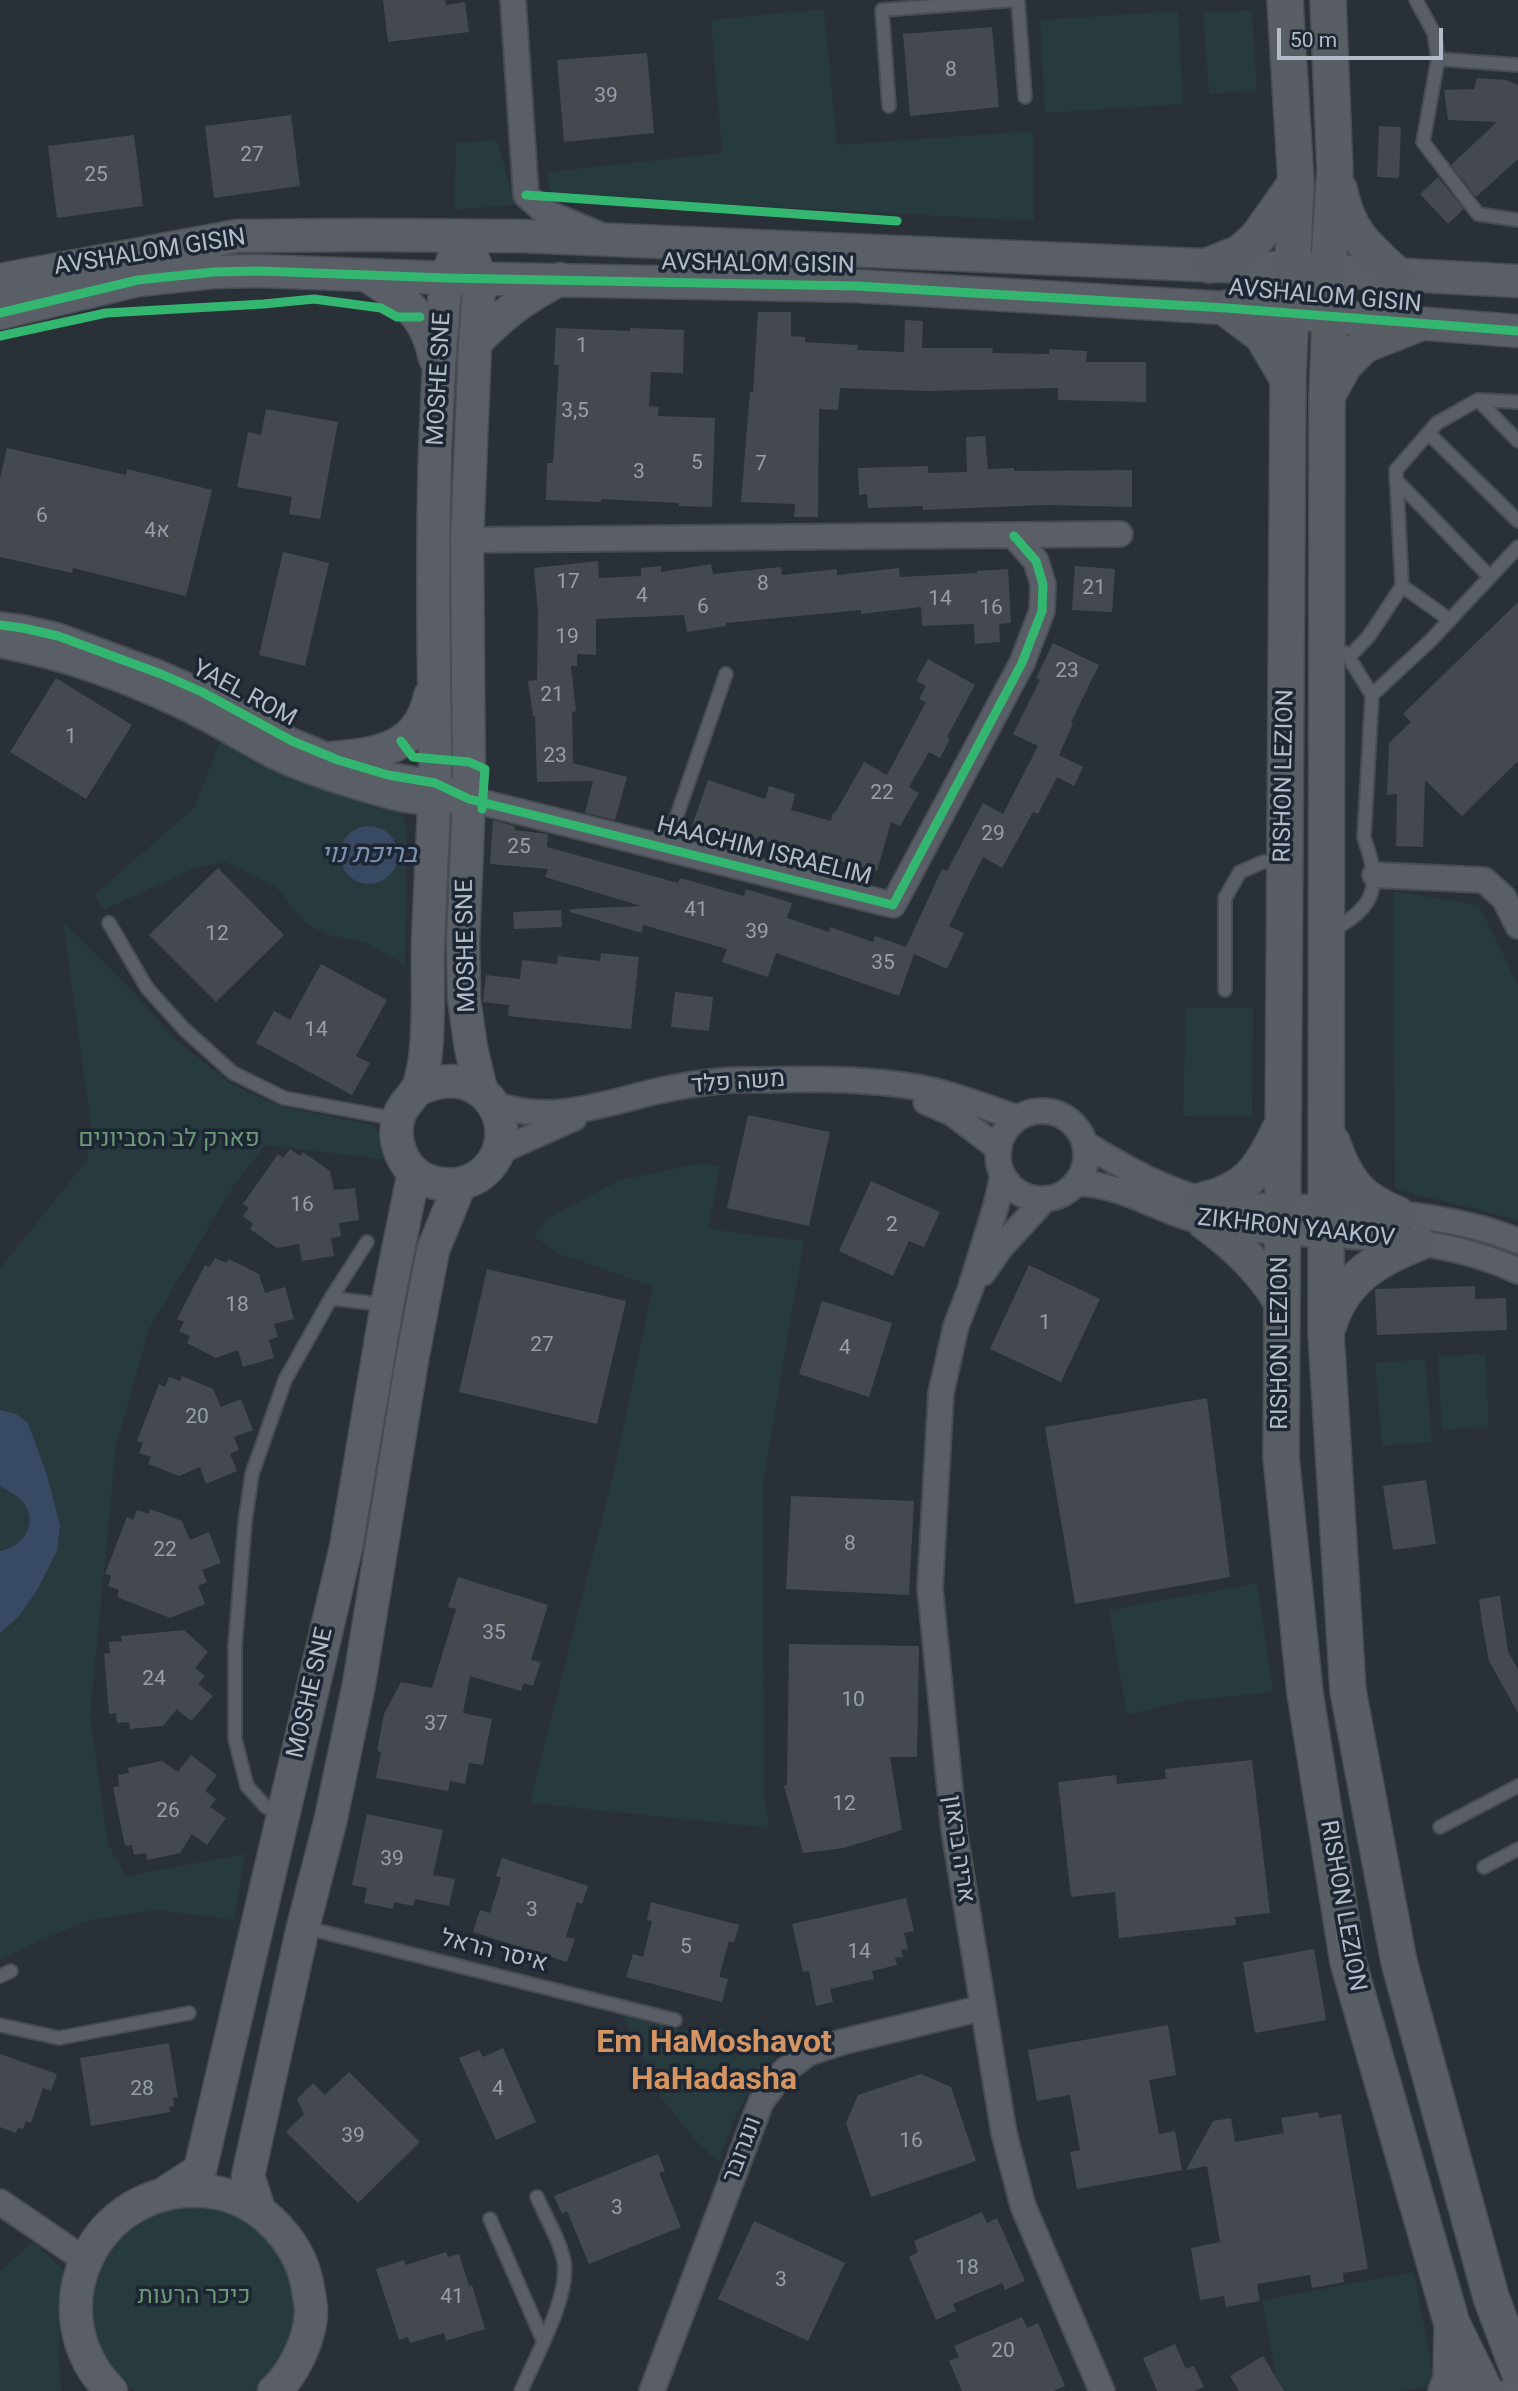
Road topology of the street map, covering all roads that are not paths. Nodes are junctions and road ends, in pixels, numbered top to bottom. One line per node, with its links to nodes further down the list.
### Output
1 (513, 0): 14 (street)
2 (1016, 0): 8 (lane); 9 (lane)
3 (1285, 0): 11 (main road, RISHON LEZION)
4 (1328, 0): 10 (main road)
5 (1416, 0): 6 (lane)
6 (1438, 59): 7 (lane); 12 (lane)
7 (1518, 65)
8 (1025, 97)
9 (889, 106)
10 (1335, 171): 17 (main road, RISHON LEZION); 18 (main road)
11 (1296, 183): 15 (main road); 16 (main road, RISHON LEZION)
12 (1518, 220)
13 (463, 235): 14 (street, AVSHALOM GISIN); 20 (street, MOSHE SNE); 21 (street, MOSHE SNE); 23 (street, AVSHALOM GISIN)
14 (611, 240): 15 (street, AVSHALOM GISIN)
15 (1210, 265): 16 (street, AVSHALOM GISIN)
16 (1294, 268): 17 (street, AVSHALOM GISIN); 27 (main road, RISHON LEZION)
17 (1328, 271): 18 (street, AVSHALOM GISIN); 28 (main road, RISHON LEZION)
18 (1396, 274): 24 (street, AVSHALOM GISIN)
19 (365, 275): 21 (street, AVSHALOM GISIN); 26 (street, AVSHALOM GISIN); 32 (street)
20 (481, 277): 21 (street, AVSHALOM GISIN); 22 (street, AVSHALOM GISIN); 31 (street, MOSHE SNE)
21 (446, 278): 32 (street, MOSHE SNE)
22 (560, 279): 25 (street, AVSHALOM GISIN); 31 (street)
23 (0, 280)
24 (1518, 281)
25 (1226, 308): 27 (street, AVSHALOM GISIN); 33 (main road)
26 (0, 313)
27 (1291, 313): 28 (street, AVSHALOM GISIN); 33 (main road, RISHON LEZION)
28 (1330, 316): 29 (street, AVSHALOM GISIN); 34 (main road, RISHON LEZION)
29 (1417, 324): 30 (street, AVSHALOM GISIN); 34 (main road)
30 (1518, 331)
31 (475, 343): 43 (street, MOSHE SNE)
32 (438, 373): 53 (street, MOSHE SNE)
33 (1288, 379): 59 (main road, RISHON LEZION)
34 (1327, 396): 48 (main road, RISHON LEZION)
35 (1478, 400): 36 (lane); 37 (lane); 38 (lane)
36 (1518, 402)
37 (1428, 433): 39 (lane); 40 (lane)
38 (1518, 441)
39 (1396, 480): 45 (lane); 46 (lane)
40 (1518, 522)
41 (1120, 534): 42 (street)
42 (1014, 536): 43 (street); 58 (street, HAACHIM ISRAELIM)
43 (467, 540): 57 (street, MOSHE SNE)
44 (1518, 547): 45 (lane)
45 (1490, 578): 47 (lane)
46 (1402, 586): 47 (lane); 51 (lane)
47 (1450, 620): 54 (lane)
48 (1327, 622): 51 (lane); 63 (main road, RISHON LEZION)
49 (0, 625): 55 (street, YAEL ROM)
50 (0, 645): 56 (street, YAEL ROM)
51 (1349, 657): 54 (lane)
52 (726, 674): 58 (lane)
53 (434, 681): 55 (street); 56 (street, MOSHE SNE)
54 (1372, 695): 60 (lane)
55 (333, 758): 56 (street, YAEL ROM)
56 (434, 793): 57 (street, YAEL ROM); 66 (street, MOSHE SNE)
57 (469, 799): 58 (street, HAACHIM ISRAELIM); 67 (street, MOSHE SNE)
58 (666, 847)
59 (1284, 861): 64 (lane); 71 (main road, RISHON LEZION)
60 (1375, 875): 62 (street); 63 (lane)
61 (109, 922): 70 (lane)
62 (1518, 926)
63 (1327, 933): 72 (main road, RISHON LEZION)
64 (1225, 990)
65 (873, 1082): 68 (street, משה פלד); 69 (street, משה פלד); 74 (street, משה פלד)
66 (417, 1090): 67 (street); 70 (street)
67 (487, 1096): 68 (street, משה פלד); 75 (street)
68 (604, 1105): 75 (street, משה פלד)
69 (1018, 1118): 73 (street); 74 (street)
70 (398, 1119): 76 (street)
71 (1282, 1125): 81 (main road); 83 (main road, RISHON LEZION)
72 (1328, 1128): 82 (main road); 84 (main road, RISHON LEZION)
73 (1085, 1144): 78 (street); 81 (street, ZIKHRON YAAKOV)
74 (999, 1149): 77 (street)
75 (498, 1152): 79 (street)
76 (414, 1172): 79 (street); 92 (street, MOSHE SNE)
77 (1003, 1175): 80 (street); 89 (street, אריה בראון)
78 (1076, 1183): 80 (street); 81 (street, ZIKHRON YAAKOV)
79 (460, 1184): 99 (street, MOSHE SNE)
80 (1045, 1199): 89 (street, אריה בראון)
81 (1205, 1211): 83 (street, ZIKHRON YAAKOV); 91 (main road)
82 (1397, 1214): 84 (street, ZIKHRON YAAKOV); 85 (street, ZIKHRON YAAKOV)
83 (1281, 1219): 84 (street, ZIKHRON YAAKOV); 91 (main road, RISHON LEZION)
84 (1327, 1221): 87 (street, ZIKHRON YAAKOV); 93 (main road, RISHON LEZION)
85 (1518, 1241)
86 (368, 1242): 90 (lane)
87 (1418, 1243): 88 (street, ZIKHRON YAAKOV); 93 (main road)
88 (1518, 1271)
89 (970, 1290): 100 (street, אריה בראון)
90 (331, 1298): 92 (lane); 95 (lane)
91 (1281, 1301): 111 (main road, RISHON LEZION)
92 (387, 1305): 95 (street, MOSHE SNE)
93 (1326, 1334): 110 (main road, RISHON LEZION)
94 (1518, 1786): 96 (lane)
95 (283, 1809): 104 (street, MOSHE SNE)
96 (1440, 1827)
97 (1518, 1849): 98 (lane)
98 (1484, 1867)
99 (303, 1927): 102 (lane, איסר הראל); 107 (street, MOSHE SNE)
100 (982, 2008): 121 (street, ונגרובר); 122 (street, אריה בראון)
101 (189, 2013): 103 (lane)
102 (675, 2020)
103 (0, 2025)
104 (165, 2193): 107 (street); 109 (street)
105 (537, 2197): 114 (lane)
106 (0, 2203): 109 (street)
107 (260, 2210): 117 (street)
108 (490, 2220): 114 (lane)
109 (85, 2259): 112 (street)
110 (1491, 2297): 113 (main road); 115 (main road, RISHON LEZION)
111 (1452, 2324): 123 (main road); 124 (main road, RISHON LEZION)
112 (77, 2329): 118 (street); 119 (street)
113 (1518, 2333)
114 (543, 2340): 120 (lane)
115 (1518, 2369)
116 (1518, 2387): 125 (street)
117 (281, 2389)
118 (79, 2391)
119 (111, 2391)
120 (521, 2391)
121 (652, 2391)
122 (1102, 2391)
123 (1446, 2391)
124 (1485, 2391)
125 (1509, 2391)

